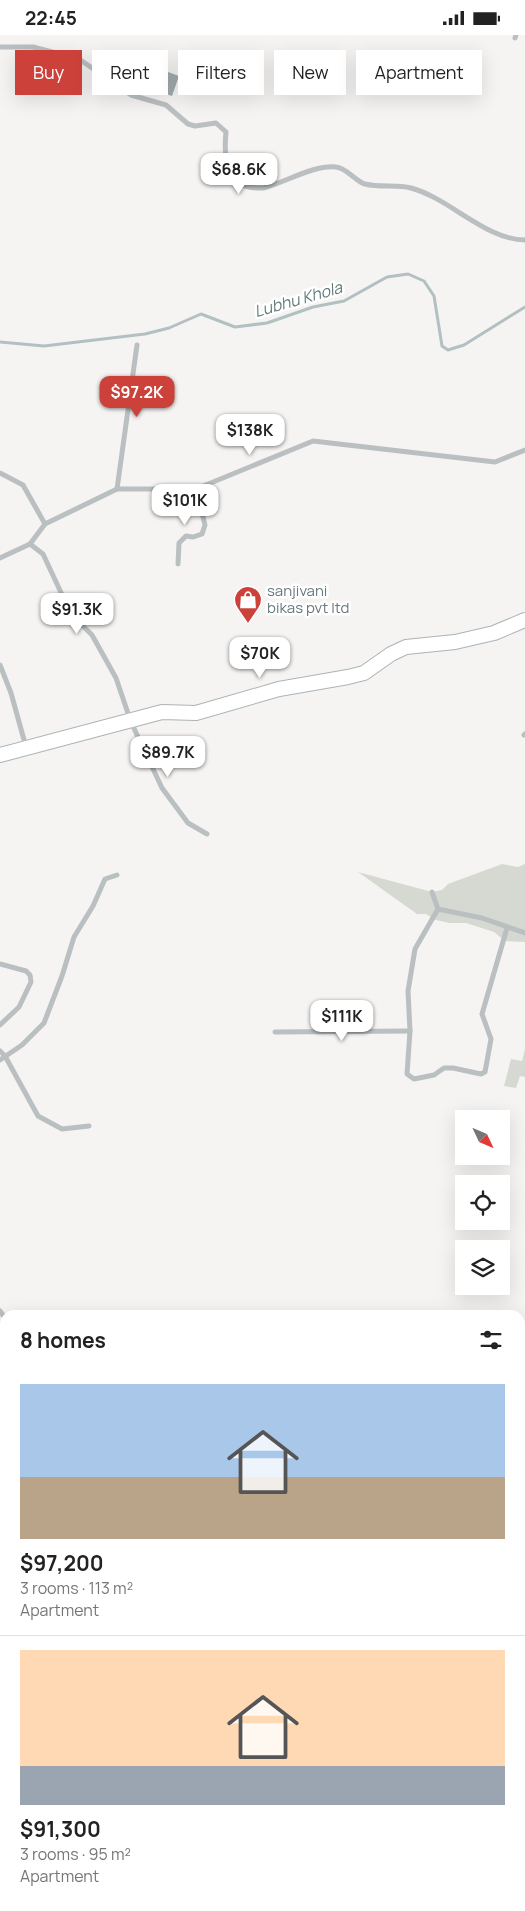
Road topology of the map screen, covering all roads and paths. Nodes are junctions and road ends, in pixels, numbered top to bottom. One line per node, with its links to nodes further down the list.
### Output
1 (0, 47): 2 (street)
2 (525, 240)
3 (137, 345): 6 (street)
4 (525, 450): 7 (street)
5 (0, 473): 8 (street)
6 (117, 489): 7 (street); 8 (street)
7 (196, 489): 11 (street)
8 (45, 524): 9 (street)
9 (30, 544): 10 (street); 14 (street)
10 (0, 558)
11 (178, 563)
12 (525, 620): 14 (main road)
13 (0, 665): 15 (street)
14 (131, 722): 15 (main road); 17 (street)
15 (27, 748): 16 (main road)
16 (0, 755)
17 (207, 835)
18 (117, 875): 28 (street)
19 (432, 892): 20 (street)
20 (438, 909): 21 (street); 25 (street)
21 (507, 928): 22 (street); 25 (street)
22 (525, 933)
23 (0, 964): 24 (street)
24 (0, 1025)
25 (410, 1031): 26 (street)
26 (275, 1032)
27 (0, 1051): 28 (street)
28 (2, 1058): 29 (street)
29 (89, 1126)

